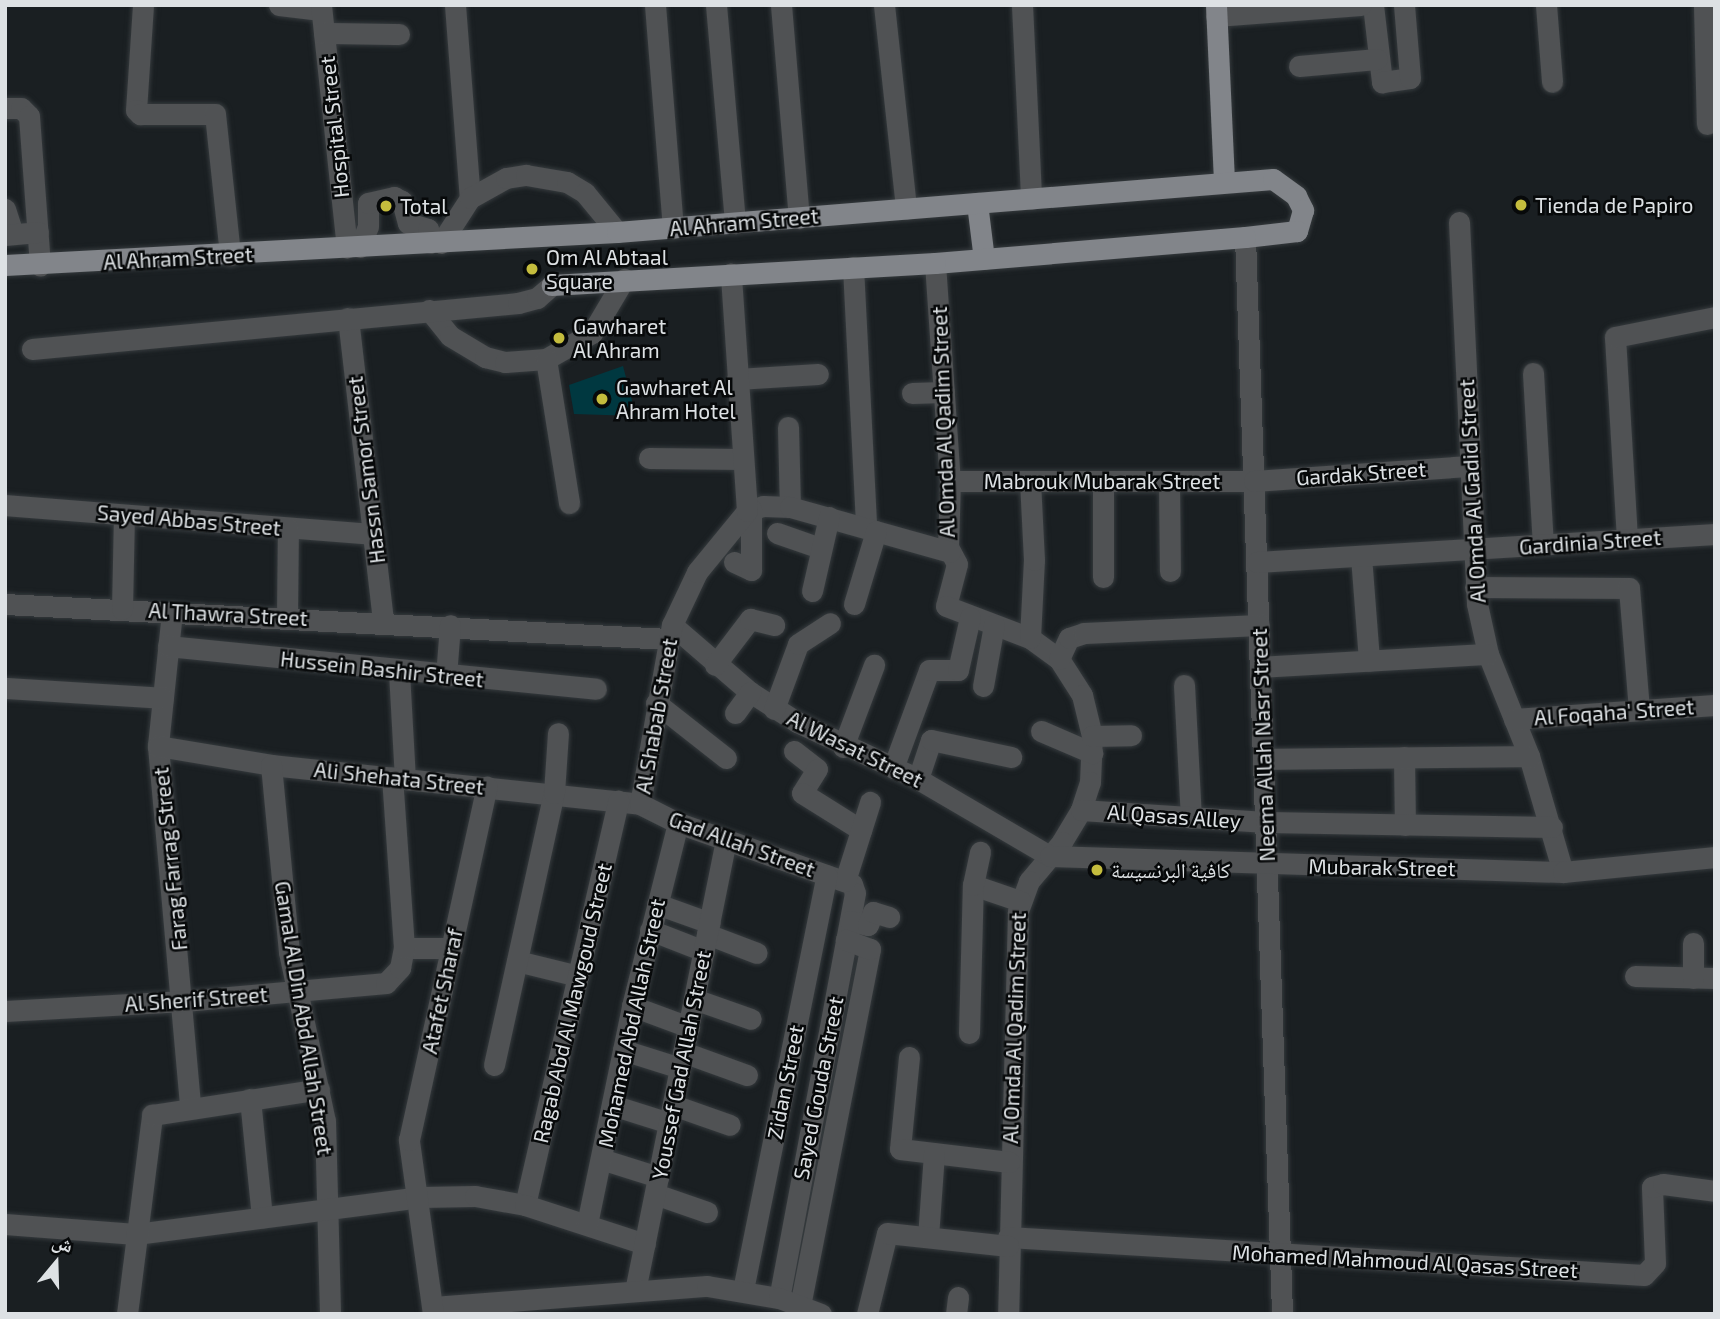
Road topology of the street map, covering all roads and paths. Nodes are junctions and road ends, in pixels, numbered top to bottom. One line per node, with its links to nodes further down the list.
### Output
1 (143, 5): 39 (street)
2 (279, 5): 14 (street)
3 (455, 5): 24 (street)
4 (654, 5): 32 (street)
5 (716, 5): 31 (street)
6 (781, 5): 29 (street)
7 (884, 5): 28 (street)
8 (1022, 5): 25 (street)
9 (1361, 5): 15 (street)
10 (1373, 5): 18 (street)
11 (1404, 5): 18 (street)
12 (1546, 5): 20 (street)
13 (1704, 5): 22 (street)
14 (321, 7): 16 (street, Hospital Street)
15 (1216, 11): 23 (main road)
16 (324, 33): 17 (street); 37 (street, Hospital Street)
17 (399, 34)
18 (1377, 59): 19 (street)
19 (1299, 66)
20 (1552, 82)
21 (5, 108): 33 (street)
22 (1707, 124)
23 (1224, 182): 25 (main road, Al Ahram Street); 35 (main road, Al Ahram Street)
24 (470, 198): 34 (street); 36 (street)
25 (1031, 199): 26 (main road, Al Ahram Street)
26 (977, 203): 28 (main road, Al Ahram Street); 40 (main road)
27 (5, 209): 38 (street)
28 (905, 209): 29 (main road, Al Ahram Street)
29 (799, 218): 31 (main road, Al Ahram Street)
30 (1459, 222): 60 (street, Al Omda Al Gadid Street)
31 (735, 223): 32 (main road, Al Ahram Street)
32 (673, 228): 34 (main road, Al Ahram Street)
33 (38, 232): 38 (street); 42 (street)
34 (617, 232): 36 (main road, Al Ahram Street)
35 (1245, 237): 40 (main road); 65 (street, Neema Allah Nasr Street)
36 (436, 243): 37 (main road, Al Ahram Street); 37 (street)
37 (353, 248): 39 (main road, Al Ahram Street)
38 (7, 250): 42 (main road, Al Ahram Street)
39 (230, 255): 42 (main road, Al Ahram Street)
40 (984, 259): 41 (main road)
41 (935, 263): 43 (main road); 55 (street, Al Omda Al Qadim Street)
42 (40, 266)
43 (853, 267): 44 (main road); 73 (street)
44 (731, 274): 45 (main road); 54 (street)
45 (624, 279): 46 (main road); 51 (street)
46 (552, 285): 47 (street)
47 (429, 310): 49 (street); 51 (street)
48 (1715, 317): 77 (street)
49 (348, 318): 50 (street); 75 (street, Hassn Samor Street)
50 (32, 349)
51 (546, 359): 66 (street)
52 (1533, 373): 78 (street)
53 (818, 374): 54 (street)
54 (737, 379): 59 (street)
55 (944, 392): 56 (street); 61 (street, Al Omda Al Qadim Street)
56 (912, 393)
57 (788, 427): 68 (street)
58 (649, 458): 59 (street)
59 (742, 459): 69 (street)
60 (1468, 466): 65 (street, Gardak Street); 80 (street, Al Omda Al Gadid Street)
61 (950, 481): 62 (street, Mabrouk Mubarak Street); 81 (street, Al Omda Al Qadim Street)
62 (1030, 481): 63 (street, Mabrouk Mubarak Street); 102 (street)
63 (1103, 481): 64 (street, Mabrouk Mubarak Street); 86 (street)
64 (1169, 481): 65 (street, Mabrouk Mubarak Street); 85 (street)
65 (1254, 481): 84 (street, Neema Allah Nasr Street)
66 (569, 503)
67 (5, 505): 70 (street, Sayed Abbas Street)
68 (790, 507): 69 (street); 71 (street)
69 (749, 510): 83 (street); 101 (street, Al Shabab Street)
70 (124, 515): 72 (street, Sayed Abbas Street); 91 (street)
71 (829, 517): 73 (street); 79 (street)
72 (288, 528): 75 (street, Sayed Abbas Street); 93 (street)
73 (871, 529): 81 (street); 90 (street)
74 (777, 533): 79 (street)
75 (374, 534): 95 (street, Hassn Samor Street)
76 (1715, 534): 77 (street, Gardinia Street)
77 (1627, 539): 78 (street, Gardinia Street)
78 (1543, 545): 80 (street, Gardinia Street)
79 (820, 548): 88 (street)
80 (1472, 549): 82 (street, Gardinia Street); 87 (street, Al Omda Al Gadid Street)
81 (950, 552): 94 (street, Al Omda Al Qadim Street)
82 (1361, 556): 84 (street, Gardinia Street); 106 (street)
83 (734, 562)
84 (1256, 562): 100 (street, Neema Allah Nasr Street)
85 (1170, 571)
86 (1104, 577)
87 (1475, 587): 104 (street, Al Omda Al Gadid Street); 121 (street)
88 (812, 591)
89 (5, 604): 91 (street, Al Thawra Street)
90 (854, 604)
91 (122, 609): 92 (street, Al Thawra Street)
92 (172, 612): 93 (street, Al Thawra Street); 103 (street, Farag Farrag Street)
93 (287, 617): 95 (street, Al Thawra Street)
94 (970, 617): 99 (street, Al Omda Al Qadim Street); 137 (street)
95 (383, 621): 97 (street, Al Thawra Street)
96 (830, 623): 120 (street)
97 (450, 625): 101 (street, Al Thawra Street); 111 (street)
98 (774, 625): 107 (street)
99 (994, 625): 102 (street, Al Omda Al Qadim Street); 113 (street)
100 (1259, 625): 105 (street); 109 (street, Neema Allah Nasr Street)
101 (670, 632): 107 (street, Al Wasat Street); 118 (street, Al Shabab Street)
102 (1030, 638): 105 (street, Al Omda Al Qadim Street)
103 (168, 646): 110 (street, Hussein Bashir Street); 117 (street, Farag Farrag Street)
104 (1488, 654): 106 (street); 123 (street, Al Omda Al Gadid Street)
105 (1059, 659): 127 (street, Al Omda Al Qadim Street)
106 (1370, 661): 109 (street)
107 (715, 665): 116 (street, Al Wasat Street)
108 (874, 665): 129 (street)
109 (1260, 667): 135 (street, Neema Allah Nasr Street)
110 (399, 672): 111 (street, Hussein Bashir Street); 138 (street)
111 (446, 676): 115 (street, Hussein Bashir Street)
112 (1184, 684): 146 (street)
113 (983, 687)
114 (5, 688): 117 (street)
115 (596, 689)
116 (750, 692): 120 (street, Al Wasat Street); 122 (street)
117 (163, 698): 128 (street, Farag Farrag Street)
118 (656, 702): 134 (street); 144 (street, Al Shabab Street)
119 (1715, 705): 121 (street, Al Foqaha' Street)
120 (774, 709): 129 (street, Al Wasat Street)
121 (1639, 710): 123 (street, Al Foqaha' Street)
122 (735, 713)
123 (1514, 719): 131 (street, Al Omda Al Gadid Street)
124 (1041, 731): 127 (street)
125 (558, 733): 141 (street)
126 (1131, 735): 127 (street)
127 (1092, 745): 145 (street, Al Omda Al Qadim Street)
128 (158, 746): 136 (street, Ali Shehata Street); 177 (street, Farag Farrag Street)
129 (843, 747): 137 (street, Al Wasat Street)
130 (794, 751): 151 (street)
131 (1529, 755): 133 (street); 150 (street, Al Omda Al Gadid Street)
132 (1011, 757): 139 (street)
133 (1404, 757): 135 (street); 149 (street)
134 (726, 758)
135 (1264, 758): 148 (street, Neema Allah Nasr Street)
136 (271, 765): 138 (street, Ali Shehata Street); 175 (street, Gamal Al Din Abd Allah Street)
137 (893, 768): 139 (street, Al Wasat Street)
138 (399, 778): 140 (street, Ali Shehata Street); 167 (street)
139 (918, 779): 154 (street, Al Wasat Street)
140 (487, 786): 141 (street, Ali Shehata Street); 168 (street, Atafet Sharaf)
141 (554, 793): 142 (street, Ali Shehata Street); 170 (street)
142 (618, 801): 144 (street, Ali Shehata Street); 171 (street, Ragab Abd Al Mawgoud Street)
143 (870, 802): 151 (street, Zidan Street)
144 (640, 804): 147 (street, Gad Allah Street)
145 (1081, 810): 146 (street, Al Qasas Alley); 154 (street, Al Omda Al Qadim Street)
146 (1191, 818): 148 (street, Al Qasas Alley)
147 (678, 822): 152 (street, Gad Allah Street); 161 (street, Mohamed Abd Allah Street)
148 (1266, 822): 149 (street, Al Qasas Alley); 156 (street, Neema Allah Nasr Street)
149 (1405, 825): 150 (street, Al Qasas Alley)
150 (1552, 827): 157 (street, Al Omda Al Gadid Street)
151 (862, 830): 158 (street, Zidan Street)
152 (726, 839): 158 (street, Gad Allah Street); 165 (street, Youssef Gad Allah Street)
153 (980, 852): 159 (street)
154 (1050, 856): 156 (street, Mubarak Street); 160 (street, Al Omda Al Qadim Street)
155 (1715, 857): 157 (street, Mubarak Street)
156 (1268, 865): 157 (street, Mubarak Street); 210 (street, Neema Allah Nasr Street)
157 (1563, 872)
158 (836, 878): 164 (street, Sayed Gouda Street); 211 (street, Zidan Street)
159 (973, 885): 160 (street); 182 (street)
160 (1020, 901): 196 (street, Al Omda Al Qadim Street)
161 (657, 904): 163 (street, Mohamed Abd Allah Street); 165 (street)
162 (889, 917): 164 (street)
163 (650, 930): 165 (street); 178 (street, Mohamed Abd Allah Street)
164 (848, 930): 213 (street, Sayed Gouda Street); 215 (street)
165 (707, 936): 169 (street); 176 (street, Youssef Gad Allah Street)
166 (1693, 943): 173 (street)
167 (404, 948): 168 (street); 175 (street, Al Sherif Street)
168 (452, 948): 199 (street, Atafet Sharaf)
169 (757, 953)
170 (517, 961): 171 (street); 186 (street)
171 (578, 976): 200 (street, Ragab Abd Al Mawgoud Street)
172 (1635, 976): 173 (street)
173 (1693, 978): 174 (street)
174 (1715, 978)
175 (298, 992): 177 (street, Al Sherif Street); 188 (street, Gamal Al Din Abd Allah Street)
176 (694, 999): 180 (street); 181 (street, Youssef Gad Allah Street)
177 (184, 1001): 179 (street, Al Sherif Street); 191 (street, Farag Farrag Street)
178 (632, 1006): 181 (street); 183 (street, Mohamed Abd Allah Street)
179 (5, 1011)
180 (751, 1019)
181 (689, 1027): 185 (street, Youssef Gad Allah Street)
182 (969, 1033)
183 (623, 1051): 185 (street); 190 (street, Mohamed Abd Allah Street)
184 (909, 1057): 194 (street)
185 (682, 1060): 187 (street); 192 (street, Youssef Gad Allah Street)
186 (494, 1065)
187 (747, 1075)
188 (319, 1089): 189 (street); 201 (street, Gamal Al Din Abd Allah Street)
189 (250, 1099): 191 (street); 203 (street)
190 (612, 1105): 192 (street); 195 (street, Mohamed Abd Allah Street)
191 (190, 1107): 206 (street)
192 (671, 1114): 193 (street); 197 (street, Youssef Gad Allah Street)
193 (730, 1125)
194 (934, 1153): 196 (street); 207 (street)
195 (601, 1159): 197 (street); 205 (street, Mohamed Abd Allah Street)
196 (1009, 1162): 208 (street, Al Omda Al Qadim Street)
197 (656, 1185): 202 (street); 209 (street, Youssef Gad Allah Street)
198 (1715, 1191): 210 (street, Mohamed Mahmoud Al Qasas Street)
199 (421, 1196): 200 (street); 201 (street); 216 (street, Atafet Sharaf)
200 (526, 1205): 205 (street)
201 (328, 1210): 203 (street); 218 (street, Gamal Al Din Abd Allah Street)
202 (707, 1212)
203 (262, 1217): 206 (street)
204 (5, 1224): 206 (street)
205 (587, 1224): 209 (street)
206 (136, 1234): 217 (street)
207 (928, 1237): 208 (street, Mohamed Mahmoud Al Qasas Street); 220 (street, Mohamed Mahmoud Al Qasas Street)
208 (1009, 1242): 210 (street, Mohamed Mahmoud Al Qasas Street); 221 (street, Al Omda Al Qadim Street)
209 (645, 1244): 212 (street, Youssef Gad Allah Street)
210 (1281, 1254): 222 (street, Neema Allah Nasr Street)
211 (743, 1290): 212 (street); 213 (street)
212 (635, 1291): 214 (street)
213 (779, 1298): 215 (street)
214 (553, 1306): 216 (street)
215 (800, 1306): 219 (street)
216 (433, 1310)
217 (127, 1314)
218 (330, 1314)
219 (821, 1314)
220 (867, 1314)
221 (1008, 1314)
222 (1282, 1314)

